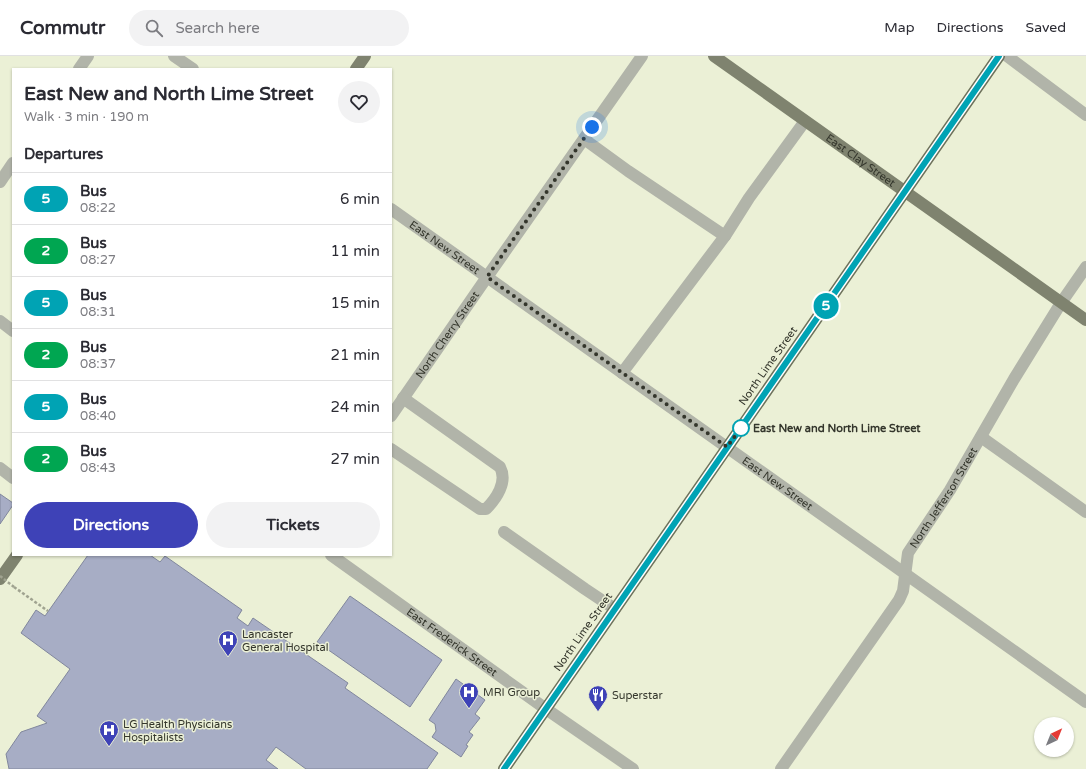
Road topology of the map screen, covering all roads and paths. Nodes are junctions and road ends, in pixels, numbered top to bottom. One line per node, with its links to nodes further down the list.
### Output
1 (88, 56): 8 (street)
2 (174, 56): 9 (street)
3 (365, 56): 10 (main road)
4 (642, 56): 13 (street, North Cherry Street)
5 (714, 56): 12 (main road, East Clay Street)
6 (998, 56): 16 (highway, North Lime Street)
7 (1008, 56): 11 (street)
8 (80, 68)
9 (192, 68)
10 (357, 68)
11 (1086, 115)
12 (805, 120): 16 (main road, East Clay Street); 18 (street)
13 (584, 139): 18 (street); 20 (street, North Cherry Street)
14 (12, 164): 15 (street)
15 (0, 182)
16 (905, 191): 21 (main road, East Clay Street); 29 (highway, North Lime Street)
17 (392, 210): 20 (street, East New Street)
18 (725, 236): 25 (street)
19 (1086, 267): 21 (street, North Jefferson Street)
20 (487, 277): 25 (street, East New Street); 26 (street, North Cherry Street)
21 (1061, 303): 22 (main road, East Clay Street); 28 (street, North Jefferson Street)
22 (1086, 320)
23 (0, 321): 24 (street)
24 (12, 330)
25 (622, 373): 29 (street, East New Street)
26 (403, 398): 27 (street, North Cherry Street); 30 (street)
27 (392, 414)
28 (981, 438): 33 (street); 37 (street, North Jefferson Street)
29 (727, 447): 37 (street, East New Street); 40 (highway, North Lime Street)
30 (392, 450)
31 (0, 468): 32 (street)
32 (12, 477)
33 (1086, 512)
34 (504, 532): 40 (street)
35 (16, 556): 39 (main road)
36 (331, 556): 43 (street, East Frederick Street)
37 (905, 574): 42 (street, East New Street); 46 (street, North Jefferson Street)
38 (0, 576): 41 (path, bridge)
39 (0, 579)
40 (615, 609): 43 (highway, North Lime Street)
41 (48, 611)
42 (1086, 702)
43 (546, 709): 44 (highway, North Lime Street); 45 (street, East Frederick Street)
44 (504, 769)
45 (633, 769)
46 (781, 769)

